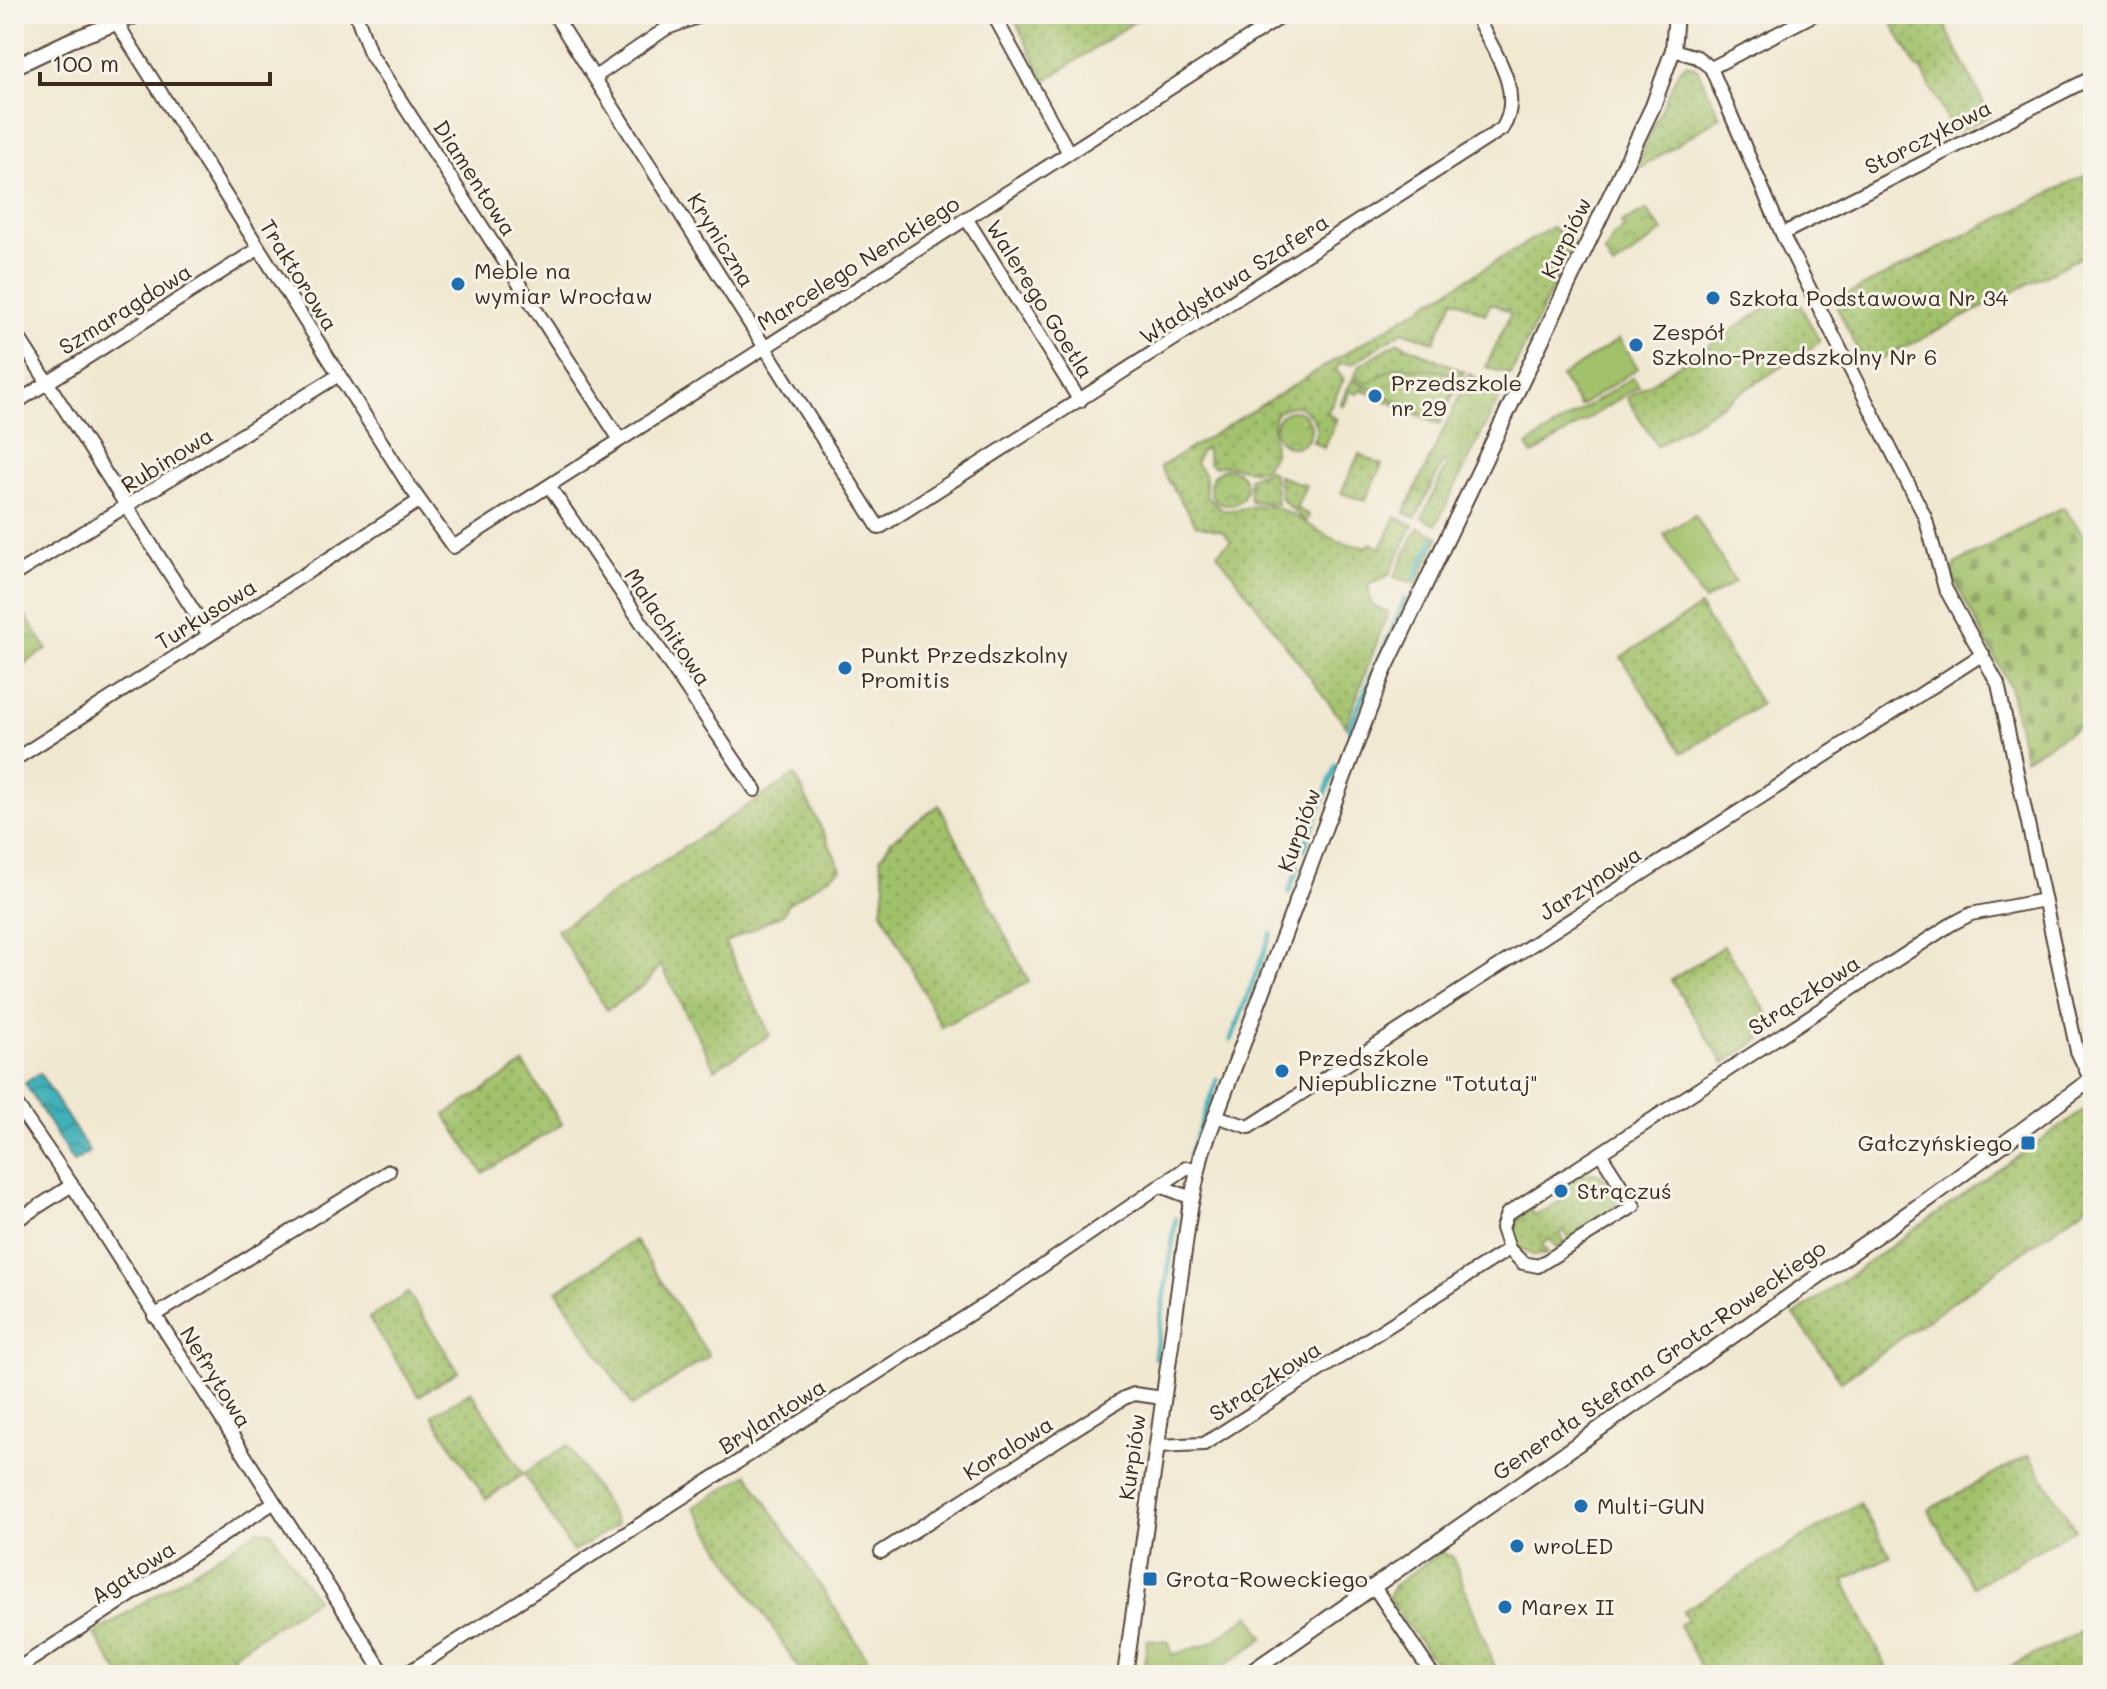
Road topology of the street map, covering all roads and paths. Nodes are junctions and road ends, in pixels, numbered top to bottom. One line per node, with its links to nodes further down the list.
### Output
1 (140, 14): 10 (street)
2 (356, 14): 26 (street, Diamentowa)
3 (554, 14): 14 (street, Kryniczna)
4 (706, 14): 14 (street)
5 (993, 14): 16 (street)
6 (1286, 14): 16 (street, Marcelego Nenckiego)
7 (1475, 14): 24 (street, Władysława Szafera)
8 (1676, 14): 11 (street, Kurpiów)
9 (1815, 14): 13 (street)
10 (114, 18): 12 (street); 19 (street, Traktorowa)
11 (1673, 50): 13 (street); 40 (street, Kurpiów)
12 (14, 67)
13 (1711, 68): 18 (street)
14 (595, 77): 21 (street, Kryniczna)
15 (2093, 77): 18 (street, Storczykowa)
16 (1069, 153): 17 (street, Marcelego Nenckiego)
17 (966, 218): 21 (street, Marcelego Nenckiego); 24 (street, Walerego Goetla)
18 (1782, 234): 34 (street)
19 (258, 249): 22 (street, Traktorowa); 23 (street, Szmaragdowa)
20 (14, 330): 23 (street)
21 (766, 345): 26 (street, Marcelego Nenckiego); 30 (street, Kryniczna)
22 (339, 375): 28 (street, Traktorowa); 29 (street, Rubinowa)
23 (47, 383): 25 (street, Szmaragdowa); 29 (street)
24 (1080, 401): 30 (street, Władysława Szafera)
25 (14, 404)
26 (620, 440): 27 (street, Marcelego Nenckiego)
27 (549, 486): 31 (street, Marcelego Nenckiego); 36 (street, Malachitowa)
28 (419, 501): 31 (street, Traktorowa); 33 (street, Turkusowa)
29 (128, 508): 32 (street, Rubinowa); 33 (street)
30 (879, 528)
31 (453, 547)
32 (14, 575)
33 (209, 635): 35 (street, Turkusowa)
34 (1983, 654): 37 (street); 40 (street, Jarzynowa)
35 (14, 760)
36 (755, 790)
37 (2044, 900): 38 (street); 41 (street, Strączkowa)
38 (2092, 1081): 54 (street, Generała Stefana Grota-Roweckiego)
39 (14, 1101): 44 (street, Nefrytowa)
40 (1216, 1116): 42 (street, Kurpiów)
41 (1602, 1156): 48 (street, Strączkowa); 48 (street)
42 (1198, 1169): 45 (street, Brylantowa); 46 (street, Kurpiów)
43 (389, 1171): 49 (street)
44 (72, 1185): 47 (street); 49 (street, Nefrytowa)
45 (1160, 1186): 46 (street); 57 (street, Brylantowa)
46 (1192, 1198): 50 (street, Kurpiów)
47 (14, 1222)
48 (1509, 1249): 51 (street, Strączkowa)
49 (154, 1316): 52 (street, Nefrytowa)
50 (1163, 1398): 51 (street, Kurpiów); 53 (street, Koralowa)
51 (1156, 1446): 58 (street, Kurpiów)
52 (273, 1503): 55 (street, Agatowa); 56 (street, Nefrytowa)
53 (881, 1552)
54 (1374, 1587): 59 (street, Generała Stefana Grota-Roweckiego); 60 (street)
55 (14, 1671)
56 (385, 1675)
57 (404, 1675)
58 (1125, 1675)
59 (1247, 1675)
60 (1433, 1675)

